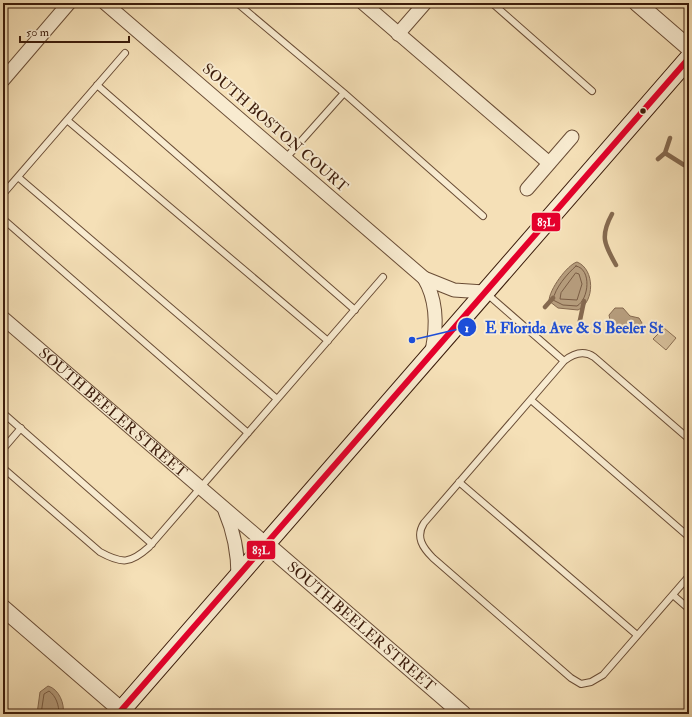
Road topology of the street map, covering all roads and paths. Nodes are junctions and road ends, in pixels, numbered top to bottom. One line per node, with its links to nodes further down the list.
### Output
1 (70, 3): 12 (street)
2 (105, 3): 18 (street, SOUTH BOSTON COURT)
3 (237, 3): 15 (lane)
4 (363, 3): 8 (street)
5 (425, 3): 8 (street)
6 (492, 3): 14 (lane)
7 (637, 3): 9 (street)
8 (398, 34): 19 (street)
9 (689, 48)
10 (125, 53): 13 (lane)
11 (689, 58): 27 (main road)
12 (3, 80)
13 (97, 86): 16 (lane); 28 (lane)
14 (592, 91)
15 (344, 93): 18 (lane); 23 (lane)
16 (67, 120): 20 (lane); 30 (lane)
17 (572, 138): 19 (street)
18 (286, 158): 26 (street, SOUTH BOSTON COURT)
19 (549, 163): 21 (street)
20 (18, 177): 22 (lane); 33 (lane)
21 (526, 189)
22 (3, 194)
23 (483, 216)
24 (3, 219): 37 (lane)
25 (384, 277): 28 (lane)
26 (424, 278): 27 (street, SOUTH BOSTON COURT); 31 (street, SOUTH BOSTON COURT)
27 (484, 292): 31 (main road); 32 (lane)
28 (355, 310): 30 (lane)
29 (3, 318): 42 (street, SOUTH BEELER STREET)
30 (328, 341): 33 (lane)
31 (432, 352): 46 (main road)
32 (564, 360): 34 (lane); 38 (lane)
33 (277, 399): 37 (lane)
34 (531, 400): 41 (lane); 44 (lane)
35 (3, 413): 36 (lane)
36 (21, 428): 39 (lane); 45 (lane)
37 (248, 433): 42 (lane)
38 (689, 439)
39 (3, 449)
40 (3, 468): 45 (lane)
41 (459, 482): 52 (lane); 52 (lane)
42 (201, 488): 43 (street, SOUTH BEELER STREET); 45 (lane)
43 (223, 507): 46 (street, SOUTH BEELER STREET); 47 (street, SOUTH BEELER STREET)
44 (689, 537)
45 (152, 544)
46 (266, 544): 47 (main road); 54 (street, SOUTH BEELER STREET)
47 (238, 576): 53 (main road)
48 (689, 576): 49 (lane)
49 (673, 595): 51 (lane); 52 (lane)
50 (3, 608): 53 (street)
51 (689, 609)
52 (637, 635)
53 (122, 713)
54 (463, 714)

